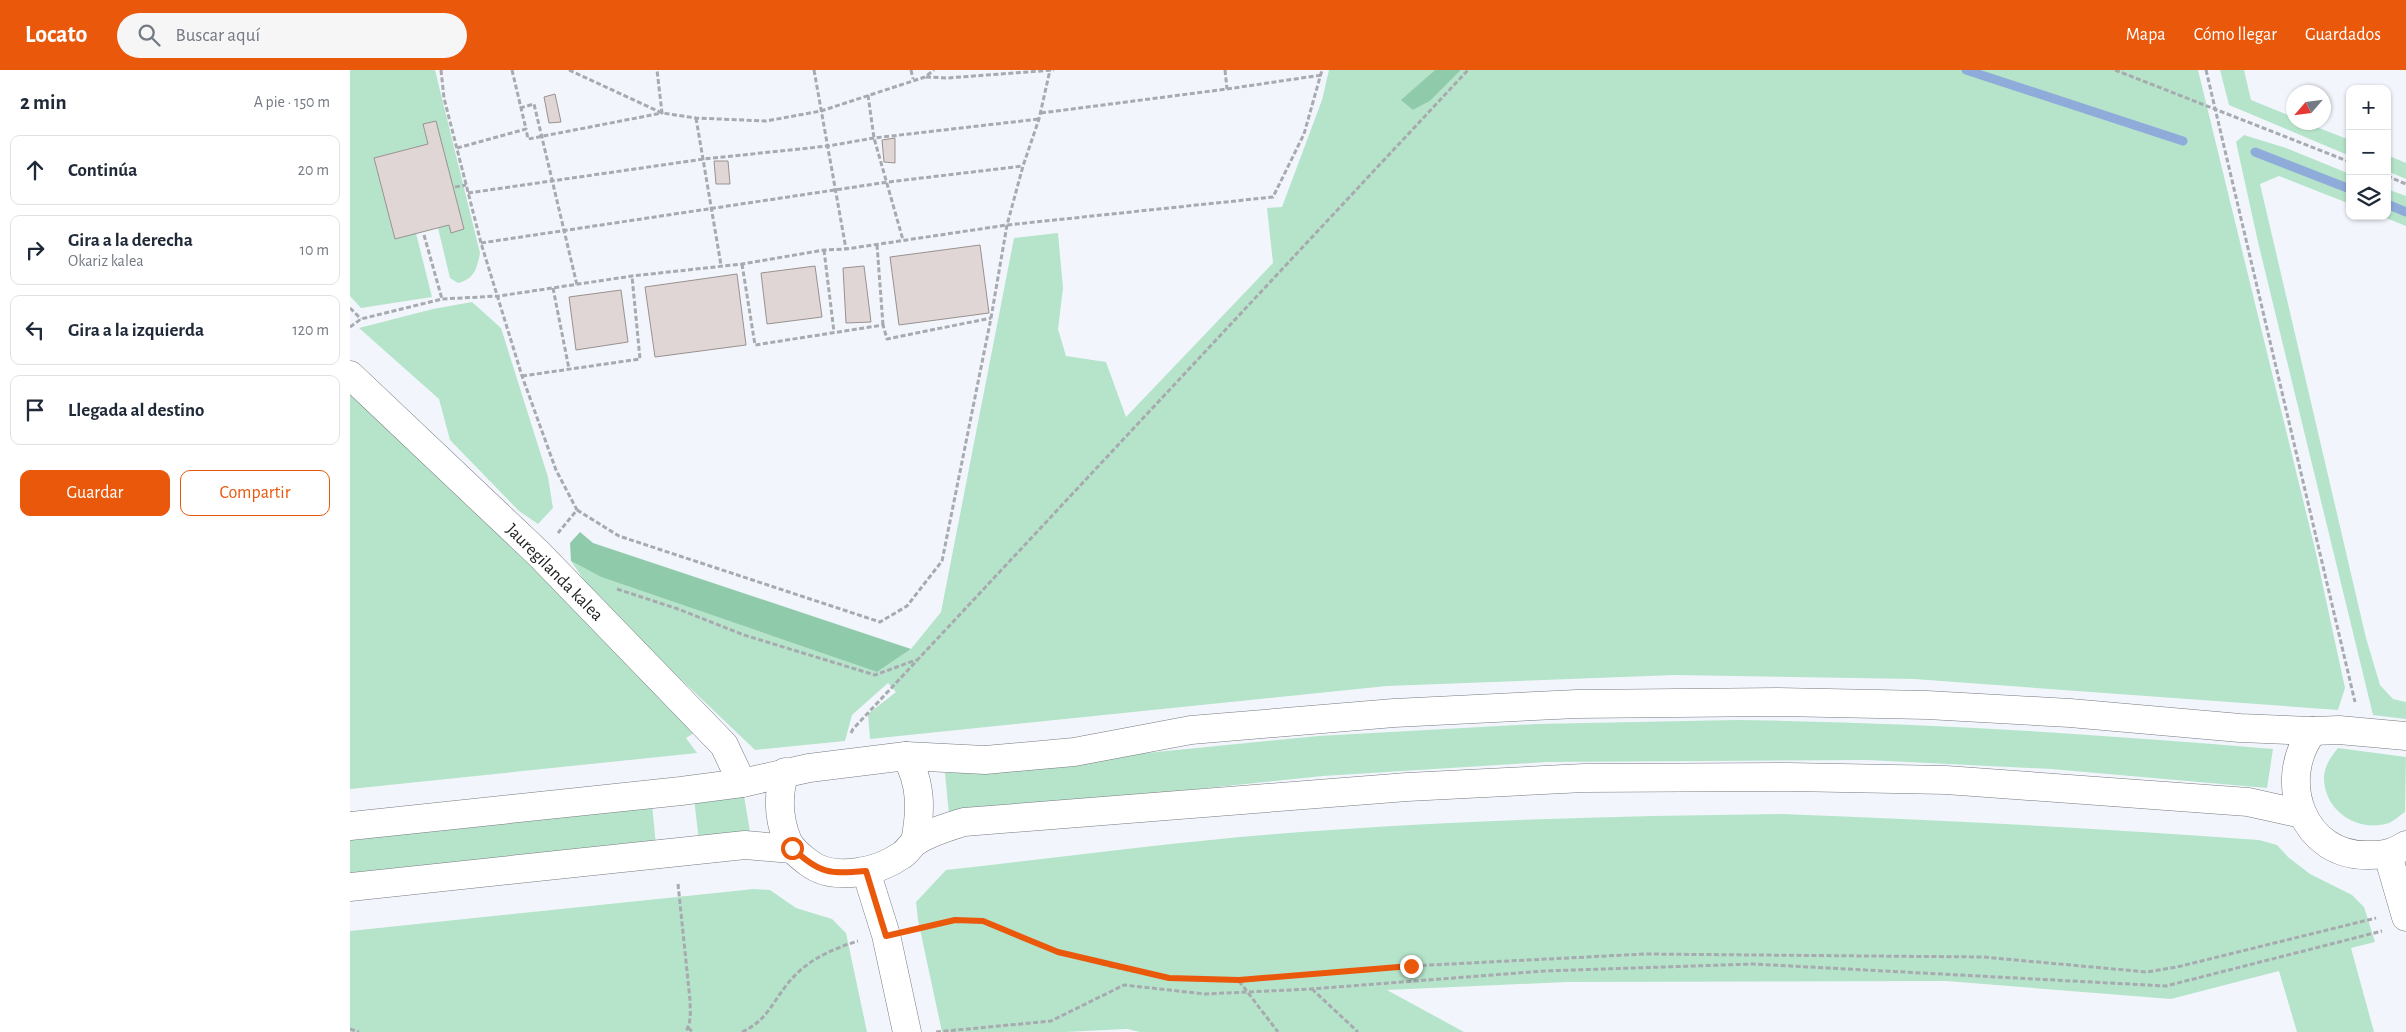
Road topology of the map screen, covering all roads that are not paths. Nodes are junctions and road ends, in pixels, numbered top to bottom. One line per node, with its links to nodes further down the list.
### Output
1 (350, 375): 6 (main road, Jauregilanda kalea)
2 (2313, 731): 3 (main road); 4 (main road); 7 (main road)
3 (2406, 736)
4 (906, 756): 5 (main road); 9 (main road)
5 (785, 772): 6 (main road); 10 (main road)
6 (742, 783): 8 (main road)
7 (2302, 814): 9 (main road); 11 (main road)
8 (350, 826)
9 (915, 842): 12 (main road)
10 (792, 848): 12 (main road); 13 (main road)
11 (2397, 850): 14 (main road)
12 (866, 871): 15 (main road)
13 (350, 886)
14 (2399, 918)
15 (907, 1032)

